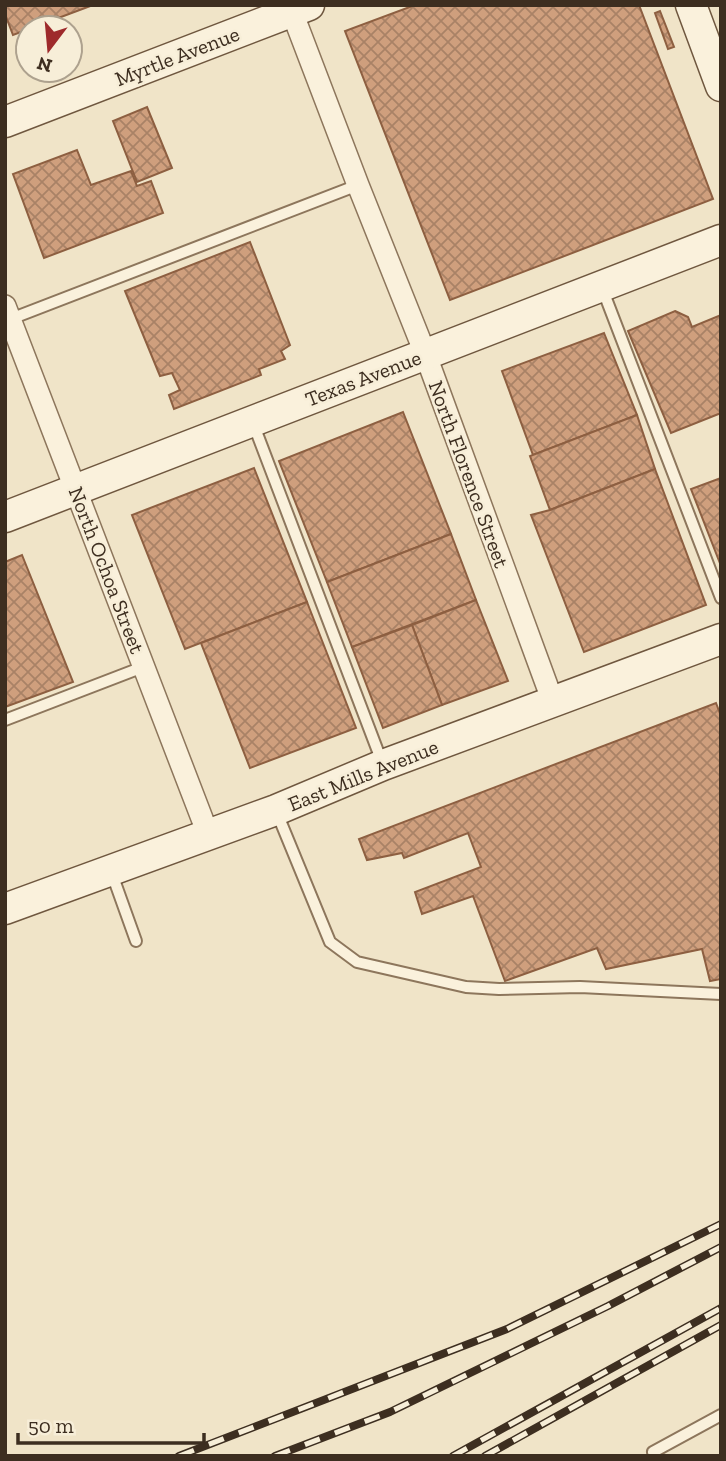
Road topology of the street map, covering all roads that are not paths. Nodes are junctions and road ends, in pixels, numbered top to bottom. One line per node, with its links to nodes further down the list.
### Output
1 (691, 5): 3 (street)
2 (301, 8): 5 (street, Myrtle Avenue); 6 (street, North Florence Street)
3 (715, 49): 4 (street)
4 (721, 86)
5 (5, 122)
6 (358, 185): 9 (lane); 10 (street, North Florence Street)
7 (721, 240): 8 (street, Texas Avenue)
8 (601, 285): 10 (street, Texas Avenue); 14 (lane)
9 (7, 315): 12 (street, North Ochoa Street)
10 (425, 354): 11 (street, Texas Avenue); 17 (street, North Florence Street)
11 (252, 421): 12 (street, Texas Avenue); 19 (lane)
12 (77, 490): 13 (street, Texas Avenue); 16 (street, North Ochoa Street)
13 (5, 517)
14 (721, 598)
15 (721, 639): 17 (street, East Mills Avenue)
16 (144, 667): 18 (lane); 21 (street, North Ochoa Street)
17 (554, 702): 19 (street, East Mills Avenue)
18 (5, 720)
19 (383, 765): 20 (street, East Mills Avenue)
20 (276, 810): 21 (street, East Mills Avenue); 25 (lane)
21 (208, 834): 22 (street, East Mills Avenue)
22 (111, 871): 23 (street, East Mills Avenue); 24 (lane)
23 (5, 909)
24 (136, 941)
25 (721, 994)
26 (721, 1415): 27 (lane)
27 (654, 1456)

